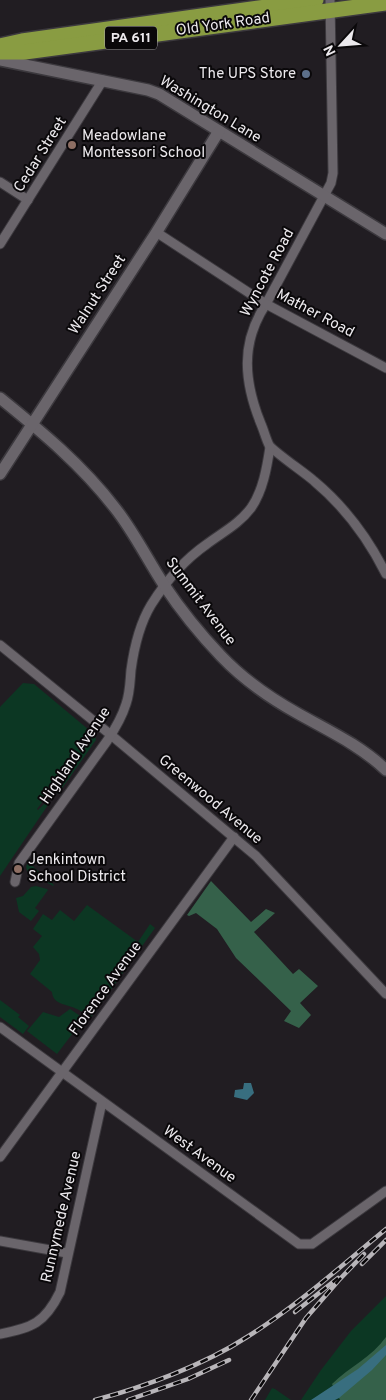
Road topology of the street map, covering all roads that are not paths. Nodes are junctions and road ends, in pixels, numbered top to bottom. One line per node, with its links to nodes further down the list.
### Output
1 (316, 0): 4 (highway, Old York Road / PA 611)
2 (386, 2): 3 (highway, Old York Road / PA 611)
3 (331, 5): 5 (highway, Old York Road / PA 611); 10 (street, Wyncote Road)
4 (0, 46)
5 (0, 52)
6 (0, 60): 7 (street, Washington Lane)
7 (104, 80): 8 (street, Washington Lane); 11 (street, Cedar Street)
8 (219, 132): 10 (street, Washington Lane); 12 (street, Walnut Street)
9 (0, 182): 11 (street)
10 (325, 196): 13 (street, Washington Lane); 15 (street, Wyncote Road)
11 (28, 200): 14 (street, Cedar Street)
12 (156, 232): 15 (street, Mather Road); 18 (street, Walnut Street)
13 (386, 234)
14 (0, 244)
15 (266, 304): 16 (street, Mather Road); 19 (street, Wyncote Road)
16 (386, 368)
17 (0, 398): 18 (street, Summit Avenue)
18 (32, 424): 20 (street, Walnut Street); 22 (street, Summit Avenue)
19 (270, 447): 21 (street); 22 (street, Highland Avenue)
20 (0, 474)
21 (386, 574)
22 (164, 585): 24 (street, Highland Avenue); 25 (street, Summit Avenue)
23 (0, 645): 24 (street, Greenwood Avenue)
24 (111, 735): 26 (street, Greenwood Avenue); 27 (street, Highland Avenue)
25 (386, 770)
26 (234, 837): 28 (street, Greenwood Avenue); 30 (street, Florence Avenue)
27 (15, 882)
28 (386, 994)
29 (0, 1027): 30 (street, West Avenue)
30 (62, 1073): 31 (street, West Avenue); 32 (street, Florence Avenue)
31 (102, 1102): 33 (street, West Avenue); 35 (street, Runnymede Avenue)
32 (0, 1157)
33 (386, 1191)
34 (0, 1240): 35 (street)
35 (67, 1253): 36 (street, Runnymede Avenue)
36 (0, 1334)

